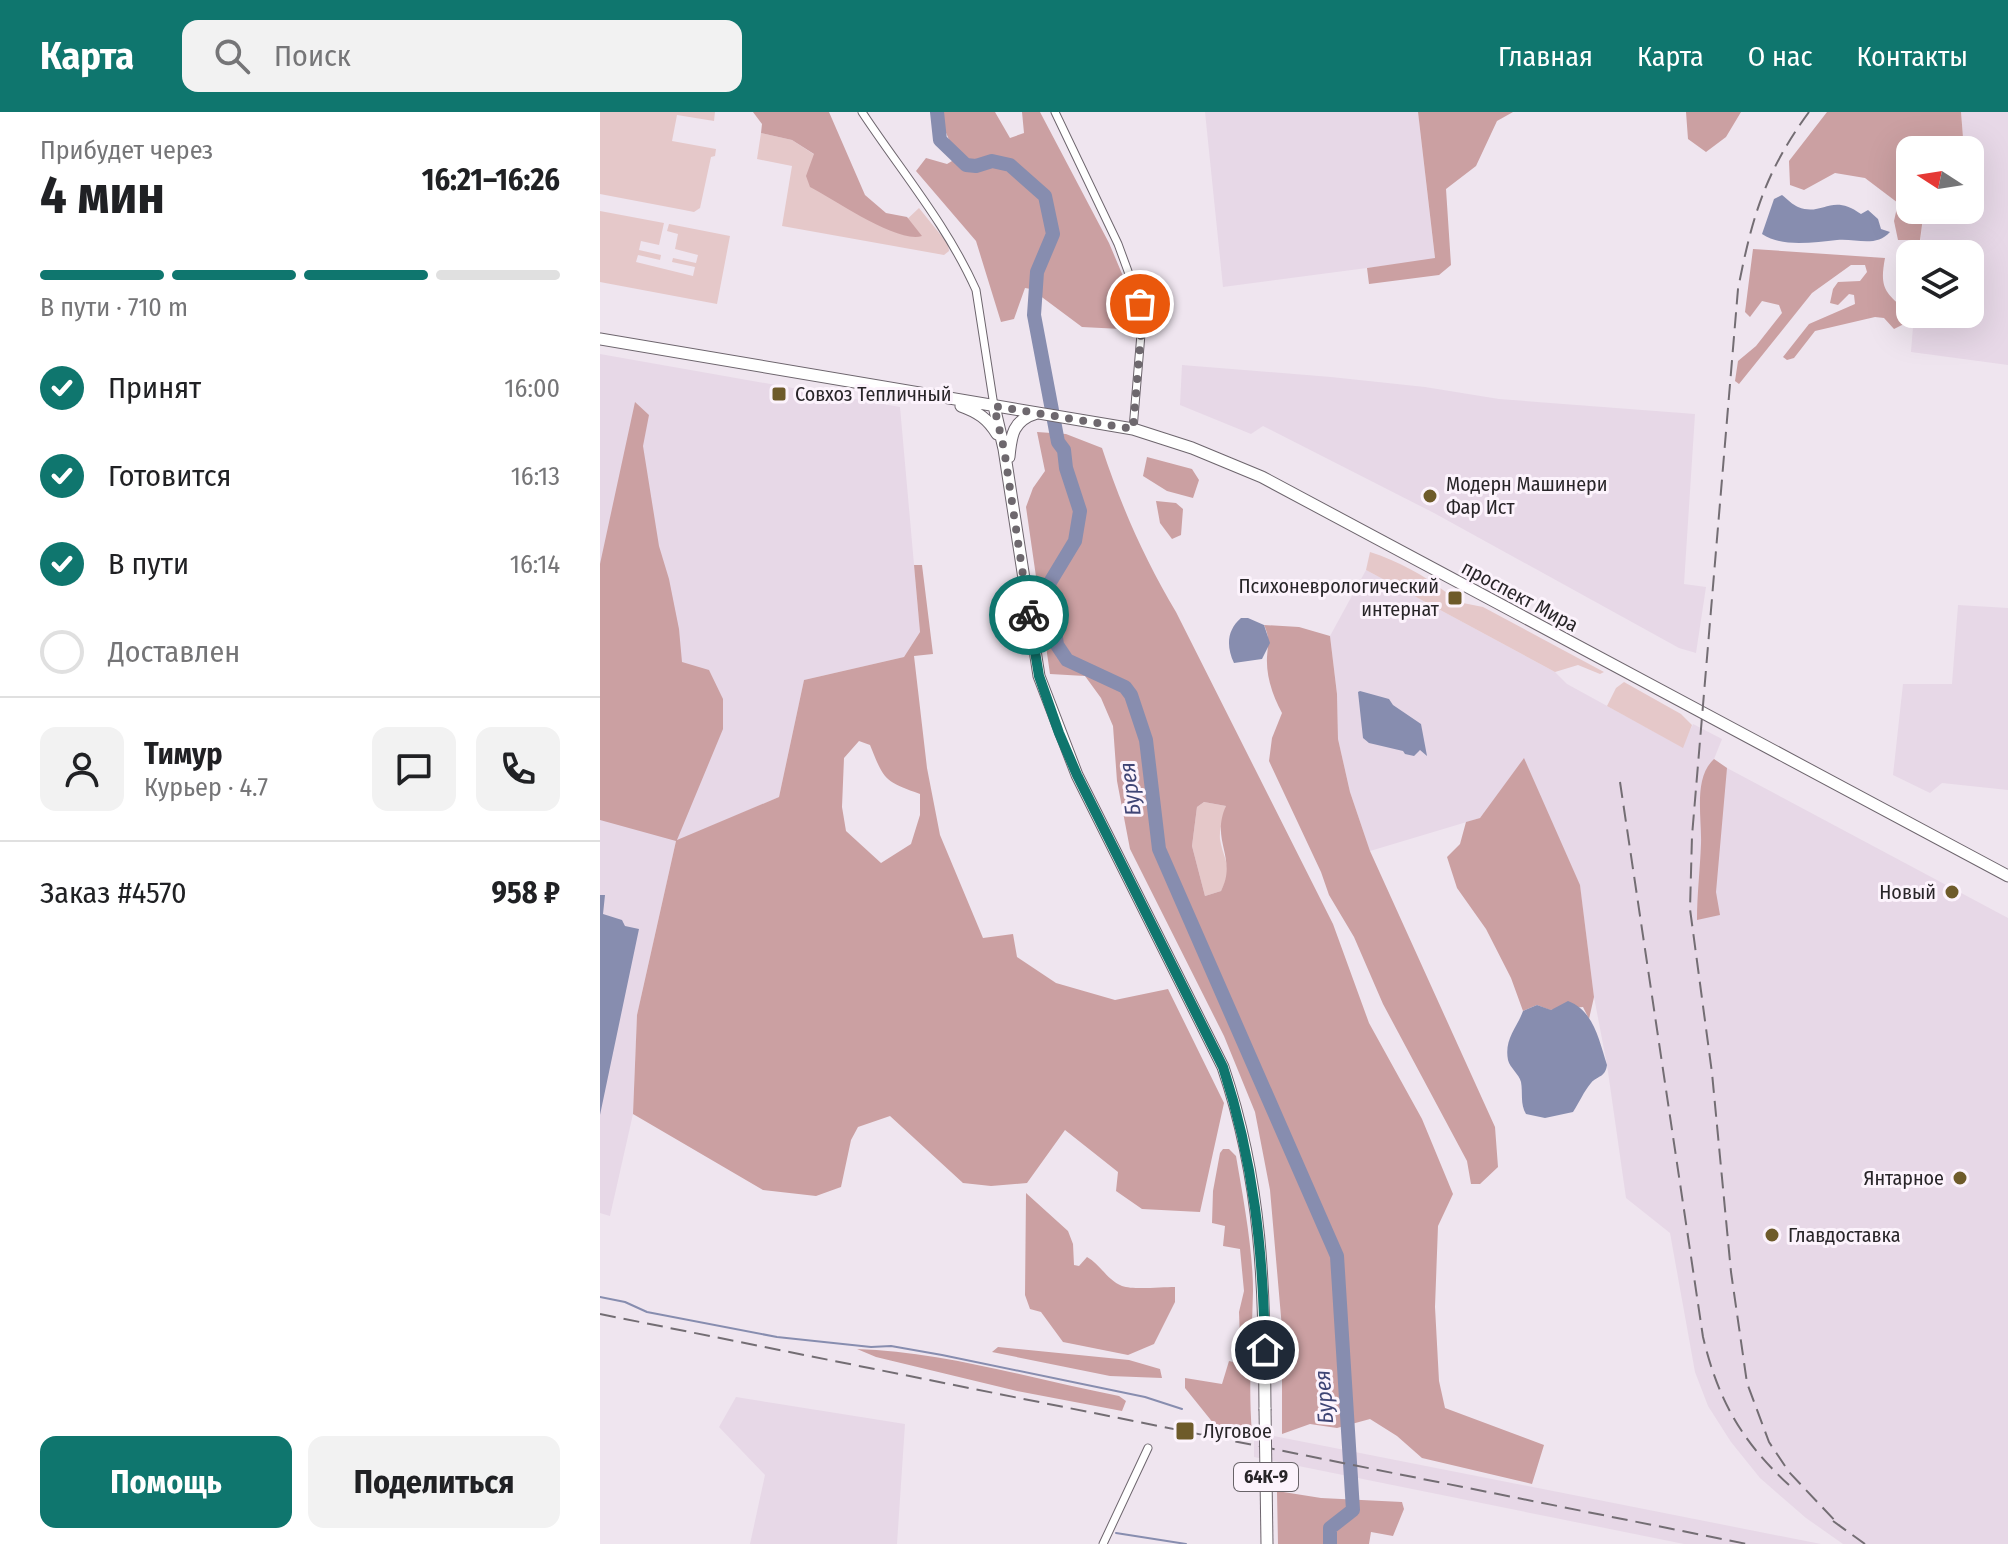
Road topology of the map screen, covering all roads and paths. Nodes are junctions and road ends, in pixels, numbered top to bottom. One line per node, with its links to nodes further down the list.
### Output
1 (862, 112): 5 (street)
2 (1055, 112): 7 (street)
3 (600, 339): 4 (main road)
4 (927, 395): 5 (main road, проспект Мира); 8 (main road)
5 (994, 406): 6 (main road, проспект Мира); 8 (main road, 64К-9)
6 (1041, 413): 7 (main road, проспект Мира); 9 (main road)
7 (1133, 429): 10 (main road, проспект Мира)
8 (1003, 445): 9 (main road, 64К-9)
9 (1007, 470): 13 (main road, 64К-9, bridge)
10 (2008, 876)
11 (1148, 1448): 12 (street)
12 (1103, 1544)
13 (1267, 1544)

